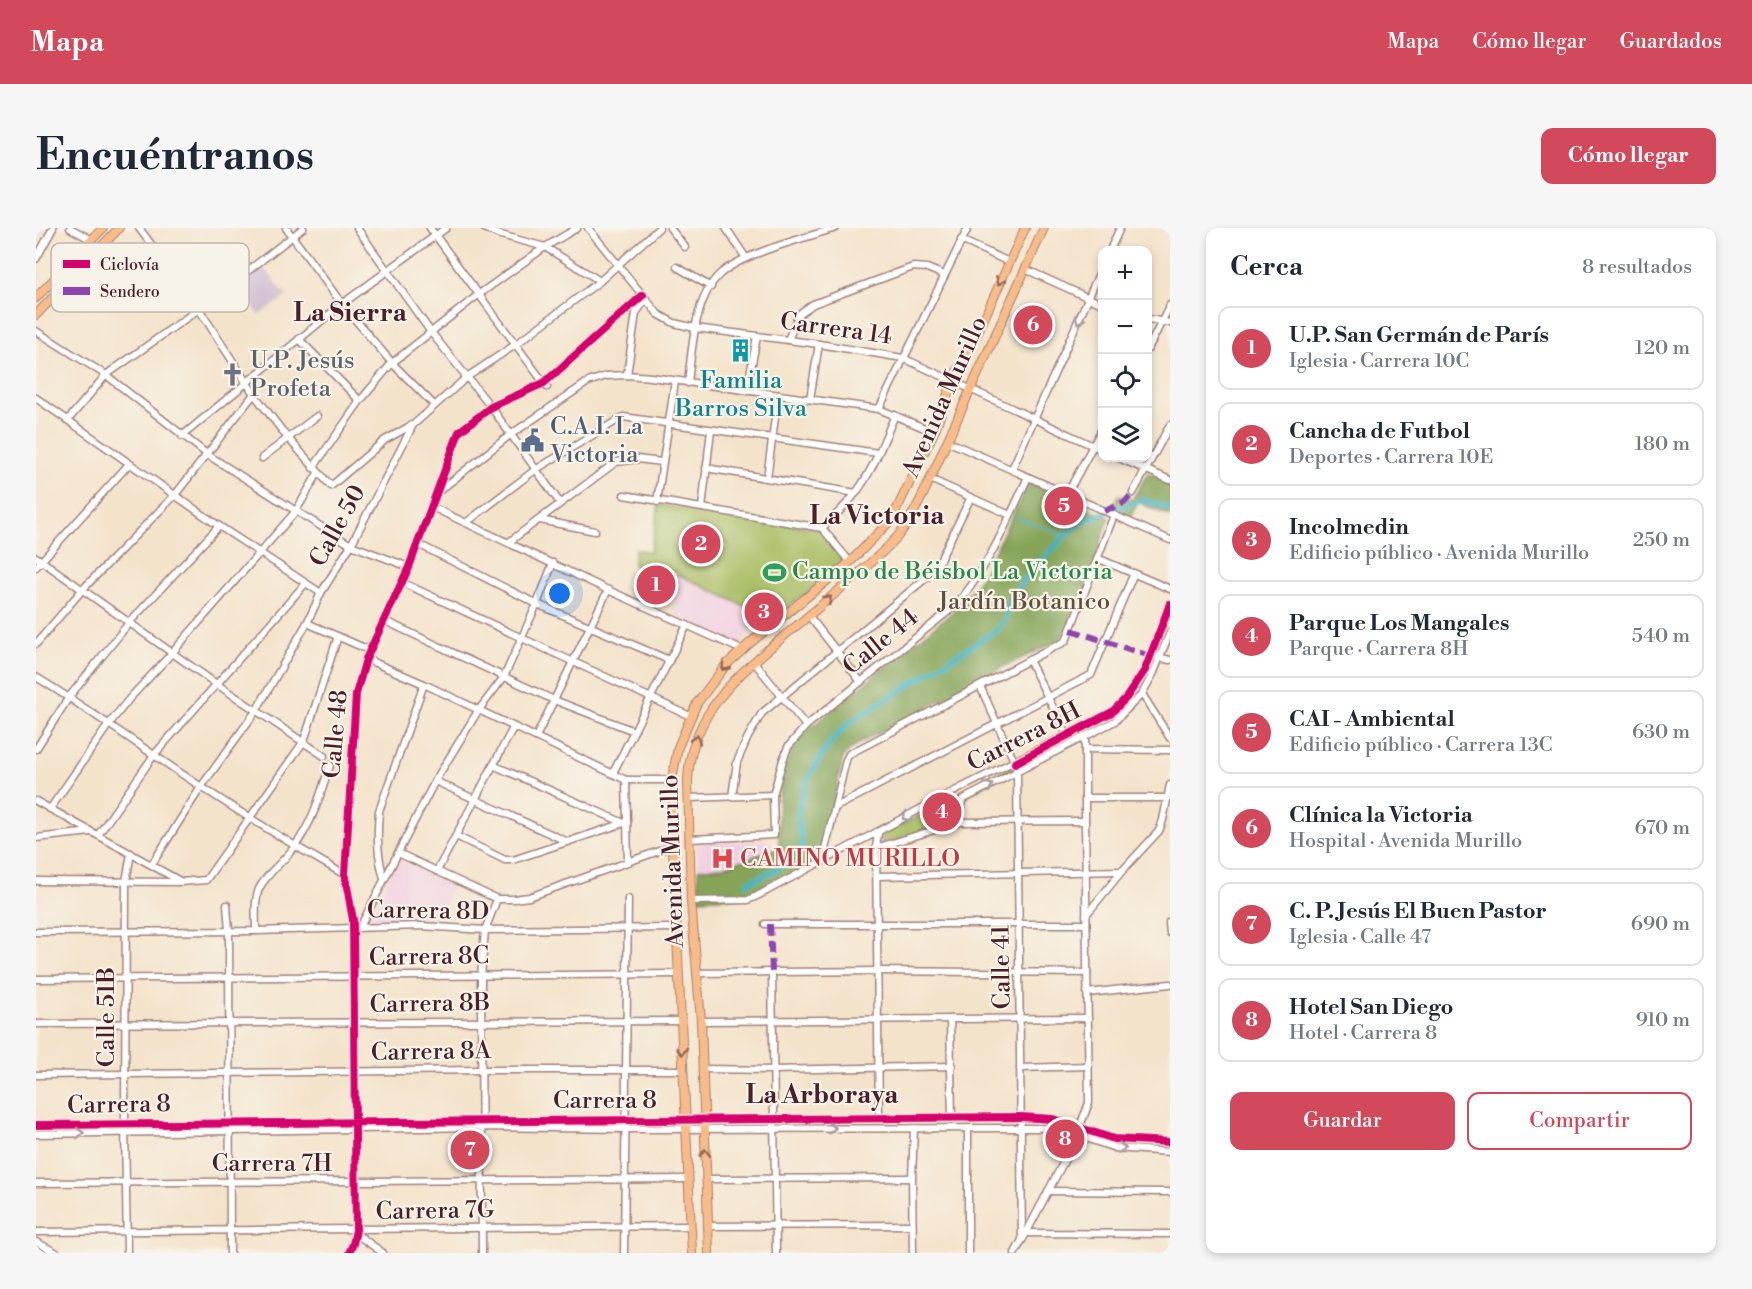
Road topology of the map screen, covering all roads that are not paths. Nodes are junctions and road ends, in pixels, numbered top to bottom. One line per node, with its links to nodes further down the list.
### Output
1 (53, 228): 33 (street)
2 (70, 228): 24 (street)
3 (103, 228): 24 (main road)
4 (119, 228): 27 (main road)
5 (139, 228): 28 (street)
6 (286, 228): 22 (street)
7 (303, 228): 22 (street)
8 (357, 228): 39 (street)
9 (430, 228): 23 (street)
10 (446, 228): 23 (street)
11 (484, 228): 30 (street)
12 (577, 228): 30 (street)
13 (588, 228): 35 (street, Carrera 14)
14 (659, 228): 35 (street, Calle 50)
15 (670, 228): 31 (street)
16 (726, 228): 32 (street)
17 (836, 228): 32 (street)
18 (968, 228): 25 (street)
19 (1025, 228): 34 (main road, Avenida Murillo)
20 (1044, 228): 37 (main road, Avenida Murillo)
21 (1120, 228): 29 (street)
22 (292, 236): 38 (street); 51 (street)
23 (436, 236): 39 (street); 45 (street)
24 (92, 240): 26 (main road)
25 (961, 240): 34 (street); 40 (street)
26 (89, 243)
27 (105, 243)
28 (150, 243)
29 (1112, 246)
30 (545, 247): 42 (street); 45 (street)
31 (685, 247)
32 (746, 258): 44 (street)
33 (36, 259)
34 (1008, 262): 73 (main road, Avenida Murillo, one-way to 73)
35 (619, 264): 42 (street, Calle 50); 46 (street, Carrera 14)
36 (677, 267): 44 (street)
37 (1025, 269): 48 (street); 78 (main road, Avenida Murillo)
38 (249, 270)
39 (387, 270): 51 (street); 61 (street)
40 (944, 275): 64 (street); 68 (street)
41 (1098, 277): 48 (street)
42 (600, 281): 67 (street, Calle 50)
43 (51, 282): 47 (main road)
44 (711, 287): 59 (street)
45 (478, 295): 61 (street); 67 (street)
46 (645, 297): 53 (street); 54 (street, Carrera 14); 77 (street, Calle 48)
47 (36, 298)
48 (1089, 298): 50 (street); 90 (street, one-way to 90)
49 (51, 299): 57 (main road)
50 (1098, 302)
51 (342, 304): 63 (street); 69 (street)
52 (1170, 305): 58 (street)
53 (638, 309): 54 (street); 71 (street)
54 (654, 309): 59 (street, Carrera 14)
55 (195, 312): 70 (street)
56 (201, 312): 76 (street)
57 (36, 315)
58 (1166, 323): 65 (street)
59 (694, 328): 62 (street, Carrera 14); 75 (street)
60 (36, 331): 70 (street)
61 (430, 331): 69 (street); 72 (street)
62 (757, 336): 64 (street, Carrera 14); 79 (street)
63 (299, 339): 76 (street); 84 (street)
64 (788, 340): 66 (street, Carrera 14)
65 (1152, 343)
66 (819, 344): 68 (street, Carrera 14); 83 (street)
67 (515, 345): 72 (street, Calle 50); 77 (street)
68 (903, 358): 73 (street, Carrera 14); 87 (street)
69 (392, 363): 84 (street); 85 (street)
70 (106, 375): 91 (street); 98 (street)
71 (627, 375): 74 (street); 97 (street)
72 (466, 377): 85 (street, Calle 50); 86 (street)
73 (953, 380): 78 (street, Carrera 14); 96 (main road, Avenida Murillo)
74 (675, 381): 75 (street); 92 (street)
75 (688, 383): 79 (street)
76 (247, 384): 80 (street); 98 (street)
77 (546, 385): 86 (street, Calle 48)
78 (972, 388): 90 (street, Carrera 14); 102 (main road, Avenida Murillo)
79 (747, 391): 81 (street)
80 (254, 394): 99 (street); 106 (street)
81 (778, 395): 83 (street); 101 (street)
82 (36, 398): 91 (street)
83 (810, 399): 87 (street)
84 (360, 401): 115 (street)
85 (434, 405): 93 (street, Calle 50)
86 (490, 407): 97 (street); 120 (street, Calle 48)
87 (879, 408): 88 (street)
88 (896, 415): 96 (street); 105 (street)
89 (317, 416): 99 (street)
90 (1035, 418): 103 (street, Carrera 14); 113 (street)
91 (68, 420): 110 (street)
92 (669, 423): 95 (street); 108 (street); 112 (street)
93 (413, 425): 115 (street); 142 (street, Calle 50)
94 (1170, 425): 114 (street)
95 (711, 430): 101 (street); 111 (street)
96 (934, 432): 147 (main road, Avenida Murillo)
97 (510, 435): 112 (street); 120 (street)
98 (182, 436): 106 (street)
99 (288, 437): 107 (street); 115 (street)
100 (1098, 437): 103 (street)
101 (771, 439): 105 (street); 117 (street)
102 (948, 441): 113 (street); 118 (main road, Avenida Murillo)
103 (1093, 446): 104 (street, Carrera 14); 123 (street)
104 (1098, 448)
105 (878, 453): 121 (street)
106 (208, 455): 124 (street); 131 (street)
107 (262, 458)
108 (662, 462): 127 (street); 128 (street)
109 (1128, 462): 114 (street)
110 (129, 464): 124 (street); 145 (street)
111 (705, 468): 117 (street); 130 (street)
112 (535, 470): 128 (street); 135 (street)
113 (1012, 470): 116 (street)
114 (1146, 470): 119 (street); 122 (street)
115 (315, 471): 131 (street)
116 (1028, 477): 123 (street); 133 (street, Calle 44)
117 (767, 478): 121 (street)
118 (930, 479): 126 (street); 159 (main road, Avenida Murillo, one-way to 118)
119 (1170, 480)
120 (437, 493): 129 (street, Calle 48)
121 (856, 493): 137 (street)
122 (1133, 493)
123 (1067, 494): 132 (street)
124 (175, 495): 136 (street); 154 (street)
125 (624, 495): 127 (street)
126 (971, 497): 133 (street); 171 (street)
127 (657, 502): 130 (street)
128 (560, 503): 134 (street)
129 (432, 507): 135 (street); 141 (street, Calle 48)
130 (702, 508): 137 (street)
131 (296, 511): 142 (street); 143 (street)
132 (1110, 513): 139 (street); 144 (street)
133 (1010, 515): 183 (street, Calle 44)
134 (540, 520): 138 (street); 140 (street)
135 (467, 522): 140 (street)
136 (219, 526): 143 (street); 161 (street)
137 (822, 528): 147 (street)
138 (595, 531)
139 (1170, 540)
140 (509, 542): 146 (street)
141 (418, 544): 149 (street, Calle 48); 157 (street)
142 (351, 545): 149 (street); 156 (street, Calle 50)
143 (260, 553): 152 (street); 172 (street)
144 (1097, 558): 150 (street); 177 (street)
145 (39, 559): 148 (street); 154 (street)
146 (553, 562): 155 (street); 157 (street)
147 (850, 562): 170 (main road, Avenida Murillo)
148 (36, 567)
149 (409, 567): 151 (street, Calle 48)
150 (1134, 573): 153 (street); 191 (street)
151 (401, 582): 160 (street, Calle 48); 167 (street)
152 (305, 584): 156 (street); 184 (street)
153 (1170, 588)
154 (83, 590): 161 (street); 168 (street)
155 (608, 590): 163 (street); 164 (street)
156 (321, 593): 162 (street, Calle 50)
157 (537, 604): 163 (street); 167 (street)
158 (1170, 604): 173 (street)
159 (808, 616): 171 (street); 180 (main road, Avenida Murillo)
160 (383, 620): 169 (street, Calle 48); 182 (street)
161 (129, 623): 172 (street); 189 (street)
162 (307, 623): 166 (street); 193 (street, Calle 50)
163 (590, 625): 176 (street); 179 (street)
164 (687, 625): 170 (street); 176 (street)
165 (1170, 632): 175 (street, Carrera 8H)
166 (338, 636): 169 (street); 205 (street)
167 (522, 638): 179 (street); 182 (street)
168 (36, 644)
169 (369, 650): 174 (street, Calle 48)
170 (742, 650): 195 (main road, Avenida Murillo, one-way to 195)
171 (836, 651): 183 (street); 188 (street)
172 (172, 653): 184 (street); 197 (street)
173 (1150, 656): 175 (street); 201 (street, Carrera 8H)
174 (366, 658): 185 (street); 254 (street, Calle 48)
175 (1160, 658): 178 (street); 187 (street, Carrera 8H)
176 (669, 660): 190 (street)
177 (1029, 660): 186 (street); 191 (street)
178 (1170, 660)
179 (573, 661): 190 (street); 192 (street)
180 (754, 662): 188 (street); 224 (main road, Avenida Murillo, one-way to 180)
181 (36, 677): 189 (street)
182 (504, 677): 192 (street); 194 (street)
183 (861, 682): 198 (street, Calle 44)
184 (215, 683): 193 (street); 210 (street)
185 (424, 684): 194 (street); 256 (street)
186 (980, 686): 196 (street, Calle 41); 229 (street)
187 (1142, 694): 202 (street, Carrera 8H); 204 (street)
188 (782, 695): 198 (street); 223 (street)
189 (69, 697): 197 (street); 207 (street)
190 (651, 698): 195 (street); 200 (street)
191 (1047, 698): 196 (street); 201 (street)
192 (554, 700): 200 (street); 203 (street)
193 (256, 711): 205 (street); 221 (street, Calle 50)
194 (478, 711): 199 (street); 219 (street)
195 (690, 716): 218 (main road, Avenida Murillo)
196 (996, 723): 212 (street, Calle 41); 229 (street)
197 (109, 724): 210 (street); 230 (street)
198 (806, 726): 222 (street, Calle 44)
199 (513, 728): 203 (street); 214 (street)
200 (634, 731): 216 (street)
201 (1067, 736): 206 (street); 212 (street, Carrera 8H)
202 (1085, 736): 206 (street, Carrera 8H); 208 (street)
203 (536, 737): 216 (street)
204 (1170, 738)
205 (304, 741): 211 (street); 231 (street)
206 (1071, 743): 215 (street, Carrera 8H)
207 (37, 745)
208 (1085, 749): 209 (street); 225 (street)
209 (1170, 750)
210 (154, 755): 221 (street); 236 (street)
211 (324, 756)
212 (1015, 763): 215 (street, Calle 41); 237 (street, Carrera 8H, one-way to 237)
213 (330, 765): 242 (street)
214 (493, 765): 227 (street); 235 (street)
215 (1017, 772): 233 (street, Carrera 8H, one-way to 215); 234 (street, Calle 41)
216 (613, 773): 217 (street)
217 (626, 780): 218 (street); 235 (street)
218 (672, 780): 243 (main road, Avenida Murillo)
219 (435, 781): 227 (street); 246 (street)
220 (1170, 785): 226 (street)
221 (201, 787): 231 (street); 249 (street, Calle 50)
222 (774, 795): 223 (street); 240 (street, Calle 44)
223 (732, 797): 224 (street)
224 (689, 798): 240 (main road, Avenida Murillo)
225 (1085, 798): 226 (street); 232 (street)
226 (1167, 798): 251 (street)
227 (476, 800): 238 (street); 241 (street)
228 (36, 801): 230 (street)
229 (836, 807): 248 (street)
230 (50, 809): 236 (street)
231 (250, 817): 242 (street); 259 (street)
232 (1084, 821): 234 (street); 252 (street)
233 (960, 822): 234 (street); 244 (street)
234 (1018, 822): 253 (street, Calle 41)
235 (626, 823): 241 (street); 247 (street)
236 (94, 833): 239 (street); 245 (street)
237 (878, 833): 244 (street); 248 (street, Carrera 8H)
238 (456, 837): 241 (street); 250 (street)
239 (36, 838)
240 (689, 839): 262 (main road, Avenida Murillo)
241 (568, 842)
242 (295, 846): 254 (street); 275 (street)
243 (673, 846): 247 (street); 272 (main road, Avenida Murillo)
244 (876, 848): 255 (street)
245 (131, 853): 249 (street); 258 (street, Calle 51B)
246 (398, 853): 250 (street); 256 (street)
247 (628, 861): 260 (street)
248 (822, 862): 262 (street, Carrera 8H)
249 (152, 864): 259 (street)
250 (437, 871): 260 (street)
251 (1122, 871): 252 (street); 264 (street)
252 (1085, 872): 253 (street); 264 (street)
253 (1019, 873): 255 (street); 268 (street, Calle 41)
254 (345, 875): 270 (street, Calle 48)
255 (877, 876): 267 (street)
256 (384, 878): 270 (street)
257 (36, 881): 258 (street)
258 (126, 882): 259 (street); 277 (street, Calle 51B)
259 (180, 882)
260 (497, 899): 273 (street)
261 (628, 899): 271 (street)
262 (691, 901): 282 (main road, Avenida Murillo)
263 (227, 905): 274 (street)
264 (1086, 915): 269 (street)
265 (1169, 922): 278 (street)
266 (765, 924): 267 (street)
267 (878, 924): 268 (street); 279 (street)
268 (1019, 924): 269 (street); 281 (street, Calle 41)
269 (1086, 924): 283 (street)
270 (357, 927): 273 (street, Carrera 8D); 275 (street, Carrera 8D); 288 (street, Calle 48)
271 (627, 928): 272 (street, Carrera 8D); 273 (street, Carrera 8D); 285 (street)
272 (676, 928): 284 (main road, Avenida Murillo)
273 (485, 930): 286 (street)
274 (230, 931): 275 (street, Carrera 8D); 277 (street, Carrera 8D); 287 (street)
275 (256, 931)
276 (36, 932): 277 (street, Carrera 8D)
277 (125, 932): 290 (street, Calle 51B)
278 (1170, 933)
279 (878, 971): 280 (street); 281 (street); 297 (street)
280 (772, 972): 282 (street); 296 (street)
281 (1020, 972): 283 (street); 295 (street, Calle 41)
282 (697, 973): 299 (main road, Avenida Murillo)
283 (1087, 973): 292 (street)
284 (679, 974): 285 (street, Carrera 8C); 298 (main road, Avenida Murillo)
285 (627, 975): 286 (street, Carrera 8C); 300 (street)
286 (481, 976): 288 (street, Carrera 8C); 301 (street)
287 (229, 978): 288 (street, Carrera 8C); 290 (street, Carrera 8C); 304 (street)
288 (354, 978): 305 (street, Calle 48)
289 (36, 979): 290 (street, Carrera 8C)
290 (125, 980): 303 (street, Calle 51B)
291 (1170, 984): 292 (street)
292 (1087, 993): 293 (street)
293 (1088, 1018): 295 (street); 307 (street)
294 (950, 1019): 295 (street); 297 (street); 306 (street)
295 (1020, 1019): 309 (street, Calle 41)
296 (774, 1020): 297 (street); 299 (street); 313 (street)
297 (878, 1020): 308 (street)
298 (681, 1021): 300 (street, Carrera 8B); 312 (main road, Avenida Murillo, one-way to 312)
299 (701, 1021): 310 (main road, Avenida Murillo)
300 (626, 1022): 301 (street, Carrera 8B); 314 (street)
301 (481, 1023): 305 (street, Carrera 8B); 311 (street)
302 (36, 1024): 303 (street, Carrera 8B)
303 (125, 1024): 304 (street, Carrera 8B); 318 (street, Calle 51B)
304 (230, 1024): 305 (street, Carrera 8B); 316 (street)
305 (355, 1024): 315 (street, Calle 48)
306 (952, 1066): 308 (street); 319 (street)
307 (1089, 1066): 309 (street); 330 (street)
308 (879, 1068): 313 (street); 321 (street)
309 (1020, 1068): 320 (street, Calle 41)
310 (703, 1069): 313 (street); 325 (main road, Avenida Murillo)
311 (482, 1070): 314 (street, Carrera 8A); 315 (street, Carrera 8A); 323 (street)
312 (683, 1070): 314 (street, Carrera 8A); 324 (main road, Avenida Murillo)
313 (773, 1070): 322 (street)
314 (626, 1071): 328 (street)
315 (355, 1072): 316 (street, Carrera 8A); 327 (street, Calle 48)
316 (230, 1073): 318 (street, Carrera 8A); 329 (street)
317 (36, 1075): 318 (street, Carrera 8A)
318 (124, 1075): 331 (street, Calle 51B)
319 (952, 1117): 320 (street, Carrera 8); 321 (street, Carrera 8)
320 (1021, 1117): 330 (street, Carrera 8); 334 (street, Calle 41)
321 (879, 1118): 322 (street, Carrera 8)
322 (773, 1119): 325 (street, Carrera 8); 332 (street)
323 (483, 1124): 327 (street, Carrera 8); 328 (street, Carrera 8); 344 (street)
324 (685, 1124): 325 (street, Carrera 8); 328 (street, Carrera 8); 342 (main road, Avenida Murillo)
325 (705, 1124): 332 (street, Carrera 8); 343 (main road, Avenida Murillo, one-way to 325)
326 (36, 1125): 331 (street, Carrera 8)
327 (356, 1125): 329 (street, Carrera 8); 346 (street, Calle 48)
328 (625, 1125): 345 (street)
329 (230, 1126): 331 (street, Carrera 8); 347 (street)
330 (1081, 1126): 337 (street); 338 (street, Carrera 8)
331 (125, 1128): 336 (street, Carrera 8, one-way to 331); 349 (street, Calle 51B)
332 (773, 1128): 333 (street, Carrera 8, one-way to 333); 340 (street)
333 (914, 1128): 335 (street, Carrera 8); 341 (street)
334 (1022, 1128): 335 (street, Carrera 8); 337 (street, Carrera 8); 364 (street, Calle 41)
335 (968, 1129): 377 (street)
336 (36, 1134)
337 (1077, 1135): 339 (street, Carrera 8, one-way to 339); 350 (street)
338 (1170, 1142)
339 (1170, 1152)
340 (775, 1178): 341 (street); 343 (street); 353 (street)
341 (912, 1178): 352 (street)
342 (688, 1179): 345 (street, Carrera 7H); 355 (main road, Avenida Murillo)
343 (706, 1179): 356 (main road, Avenida Murillo)
344 (483, 1180): 345 (street, Carrera 7H); 346 (street, Carrera 7H); 357 (street)
345 (625, 1180): 354 (street)
346 (356, 1181): 347 (street, Carrera 7H); 360 (street, Calle 48)
347 (230, 1182): 349 (street, Carrera 7H); 358 (street)
348 (36, 1183): 349 (street, Carrera 7H)
349 (125, 1183): 359 (street, Calle 51B)
350 (1048, 1191): 351 (street); 362 (street)
351 (1170, 1192)
352 (912, 1225): 353 (street); 376 (street)
353 (775, 1226): 356 (street); 375 (street)
354 (625, 1227): 355 (street, Carrera 7G); 357 (street, Carrera 7G); 372 (street)
355 (690, 1227): 373 (main road, Avenida Murillo)
356 (708, 1227): 374 (main road, Avenida Murillo)
357 (482, 1228): 360 (street, Carrera 7G); 371 (street)
358 (230, 1230): 359 (street, Carrera 7G); 360 (street, Carrera 7G); 368 (street)
359 (127, 1231): 361 (street, Carrera 7G); 367 (street, Calle 51B)
360 (355, 1231): 369 (street, Calle 48); 370 (street)
361 (36, 1232)
362 (1026, 1233): 363 (street); 364 (street)
363 (1170, 1234)
364 (1022, 1240): 378 (street, Calle 41)
365 (36, 1242): 366 (street)
366 (57, 1253)
367 (127, 1253)
368 (230, 1253)
369 (349, 1253)
370 (383, 1253)
371 (482, 1253)
372 (624, 1253)
373 (692, 1253)
374 (709, 1253)
375 (776, 1253)
376 (913, 1253)
377 (968, 1253)
378 (1015, 1253)

